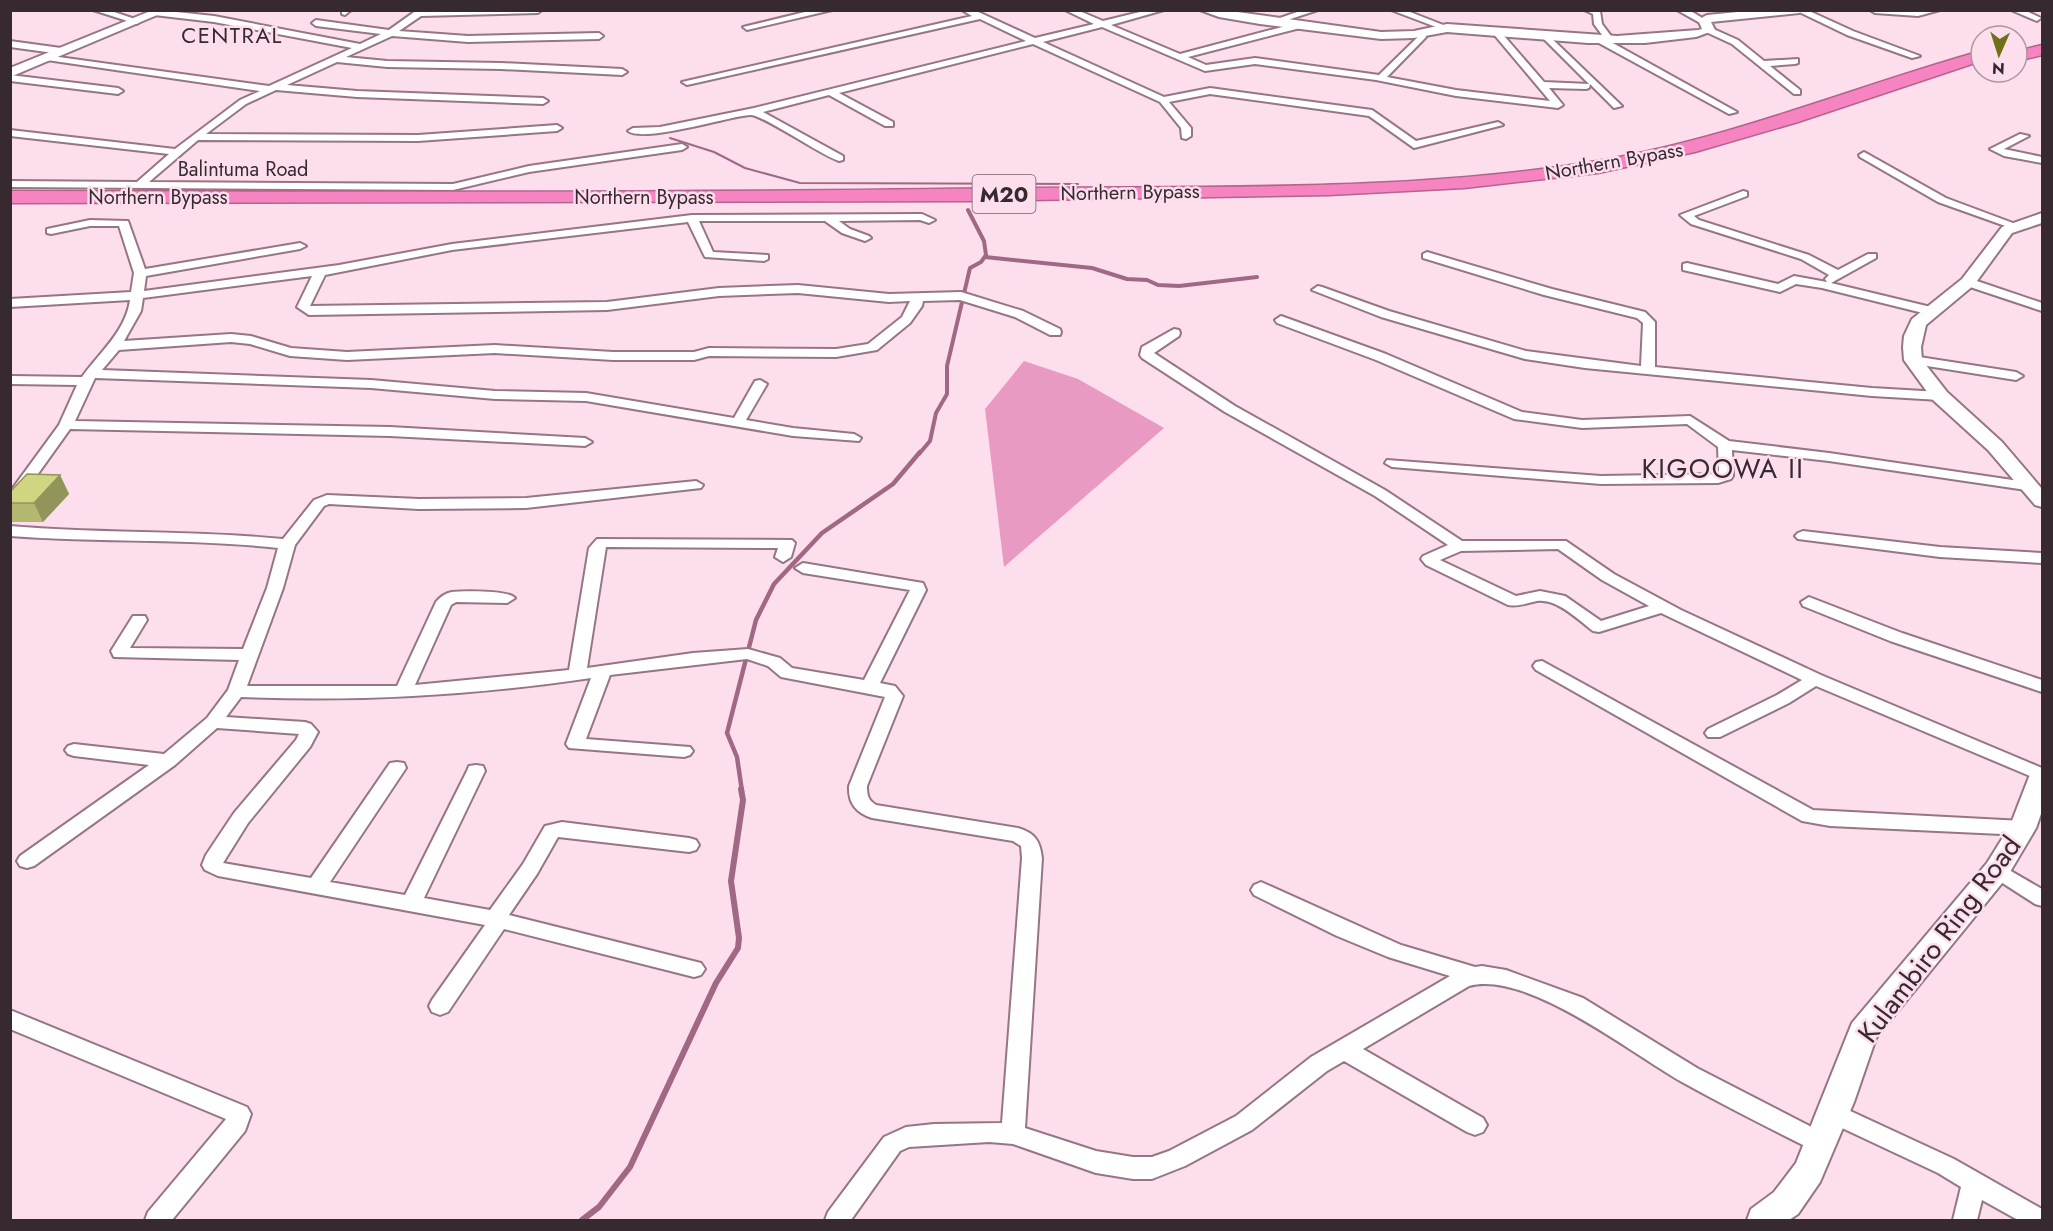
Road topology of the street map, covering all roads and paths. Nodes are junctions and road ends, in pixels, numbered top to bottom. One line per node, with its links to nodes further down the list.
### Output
1 (97, 10): 20 (street)
2 (538, 10): 17 (street)
3 (828, 10): 26 (street)
4 (966, 10): 18 (street)
5 (1069, 10): 23 (street)
6 (1160, 10): 23 (street)
7 (1205, 10): 21 (street)
8 (1314, 10): 21 (street)
9 (1395, 10): 27 (street)
10 (1588, 10): 33 (street)
11 (1681, 10): 25 (street)
12 (1799, 10): 25 (street); 38 (street)
13 (1875, 10): 14 (street)
14 (1935, 10)
15 (2015, 10): 19 (street)
16 (160, 12): 20 (street); 36 (street)
17 (421, 12): 29 (street, Balintuma Road)
18 (979, 17): 34 (street); 50 (street)
19 (2037, 18)
20 (137, 21): 37 (street)
21 (1271, 22): 24 (street)
22 (316, 23): 29 (street)
23 (1103, 24): 34 (street); 40 (street)
24 (1296, 26): 30 (street); 40 (street)
25 (1707, 26): 33 (street); 44 (street)
26 (747, 27)
27 (1447, 28): 28 (street); 30 (street)
28 (1496, 32): 32 (street); 51 (street)
29 (391, 33): 31 (street); 36 (street, Balintuma Road)
30 (1423, 35): 49 (street)
31 (599, 36)
32 (1546, 36): 33 (street); 59 (street)
33 (1605, 40): 61 (street)
34 (1034, 41): 55 (street); 57 (street)
35 (10, 44): 37 (street)
36 (361, 47): 41 (street, Balintuma Road)
37 (62, 51): 39 (street)
38 (1915, 56)
39 (47, 57): 47 (street); 53 (street)
40 (1178, 57): 49 (street)
41 (336, 59): 46 (street); 53 (street, Balintuma Road)
42 (1969, 60): 78 (highway, Northern Bypass / M20)
43 (1796, 61): 44 (street)
44 (1760, 64): 56 (street)
45 (1969, 71): 79 (highway, Northern Bypass / M20)
46 (622, 72)
47 (10, 73)
48 (10, 78): 54 (street)
49 (1380, 78): 51 (street)
50 (687, 82)
51 (1540, 85): 52 (street)
52 (1586, 86)
53 (272, 88): 58 (street); 69 (street, Balintuma Road)
54 (118, 90)
55 (830, 92): 60 (street); 62 (street)
56 (1797, 92)
57 (1163, 100): 63 (street); 67 (street)
58 (543, 101)
59 (1617, 106)
60 (754, 111): 65 (street); 73 (street)
61 (1732, 112)
62 (889, 124)
63 (1498, 125)
64 (557, 128): 69 (street)
65 (633, 131)
66 (10, 133): 71 (street)
67 (1186, 135)
68 (2024, 136): 74 (street)
69 (195, 137): 71 (street, Balintuma Road)
70 (682, 147): 76 (street, Balintuma Road)
71 (177, 152): 76 (street, Balintuma Road)
72 (1864, 155): 84 (street)
73 (839, 158)
74 (2043, 160)
75 (10, 184): 76 (street)
76 (138, 186)
77 (1743, 194): 94 (street)
78 (10, 197)
79 (10, 206)
80 (692, 218): 81 (street); 90 (street); 93 (street)
81 (827, 218): 83 (street); 86 (street)
82 (2043, 218): 84 (street)
83 (929, 220)
84 (2015, 226): 95 (street)
85 (51, 231): 92 (street)
86 (865, 238)
87 (300, 246): 92 (street)
88 (1427, 256): 108 (street)
89 (1872, 256): 94 (street)
90 (764, 257)
91 (1687, 267): 96 (street)
92 (140, 273): 98 (street)
93 (319, 273): 98 (street); 99 (street)
94 (1838, 275): 96 (street)
95 (1968, 282): 101 (street); 102 (street)
96 (1822, 284): 102 (street)
97 (1318, 290): 108 (street)
98 (137, 294): 100 (street); 106 (street)
99 (917, 297): 104 (street); 106 (street)
100 (10, 303)
101 (2043, 307)
102 (1931, 311): 107 (street)
103 (1281, 320): 118 (street)
104 (1055, 332)
105 (1174, 333): 126 (street)
106 (115, 346): 110 (street)
107 (1913, 360): 109 (street); 113 (street)
108 (1648, 369): 113 (street)
109 (2016, 376)
110 (88, 378): 111 (street); 114 (street); 115 (street)
111 (10, 380)
112 (760, 384): 114 (street)
113 (1940, 396): 121 (street)
114 (738, 422): 116 (street)
115 (66, 425): 117 (street); 122 (street)
116 (854, 438)
117 (585, 442)
118 (1725, 445): 119 (street); 121 (street)
119 (1392, 463)
120 (696, 485): 125 (street)
121 (2038, 494)
122 (10, 503)
123 (10, 531): 125 (street)
124 (1803, 536): 128 (street)
125 (287, 544): 134 (street)
126 (1459, 546): 132 (street); 132 (street)
127 (783, 557): 137 (street)
128 (2043, 558)
129 (804, 568): 139 (street)
130 (507, 598): 141 (street)
131 (1809, 602): 140 (street)
132 (1663, 608): 138 (street)
133 (139, 620): 134 (street)
134 (250, 655): 142 (street)
135 (1542, 666): 151 (street)
136 (603, 670): 137 (street); 139 (street); 146 (street)
137 (577, 674): 141 (street)
138 (1815, 679): 144 (street); 150 (street)
139 (870, 686): 167 (street)
140 (2043, 686)
141 (404, 690): 142 (street)
142 (236, 691): 143 (street)
143 (213, 722): 147 (street); 155 (street)
144 (1714, 733)
145 (74, 750): 147 (street)
146 (684, 751)
147 (168, 761): 153 (street)
148 (397, 768): 155 (street)
149 (476, 771): 158 (street)
150 (2043, 776): 151 (street, Kulambiro Ring Road)
151 (2032, 817): 154 (street, Kulambiro Ring Road)
152 (689, 845): 159 (street)
153 (27, 861)
154 (1997, 870): 157 (street); 165 (street, Kulambiro Ring Road)
155 (315, 888): 158 (street)
156 (1261, 890): 161 (street)
157 (2043, 899)
158 (411, 904): 159 (street)
159 (497, 920): 160 (street); 162 (street)
160 (694, 969)
161 (1473, 975): 164 (street); 168 (street)
162 (440, 1006)
163 (10, 1019): 170 (street)
164 (1343, 1049): 166 (street); 167 (street)
165 (1833, 1113): 168 (street, Kulambiro Ring Road); 169 (street)
166 (1475, 1125)
167 (1013, 1134): 171 (street)
168 (1821, 1143): 172 (street, Kulambiro Ring Road)
169 (1974, 1182): 173 (street); 174 (street)
170 (157, 1221)
171 (837, 1221)
172 (1763, 1221)
173 (1965, 1221)
174 (2039, 1221)

